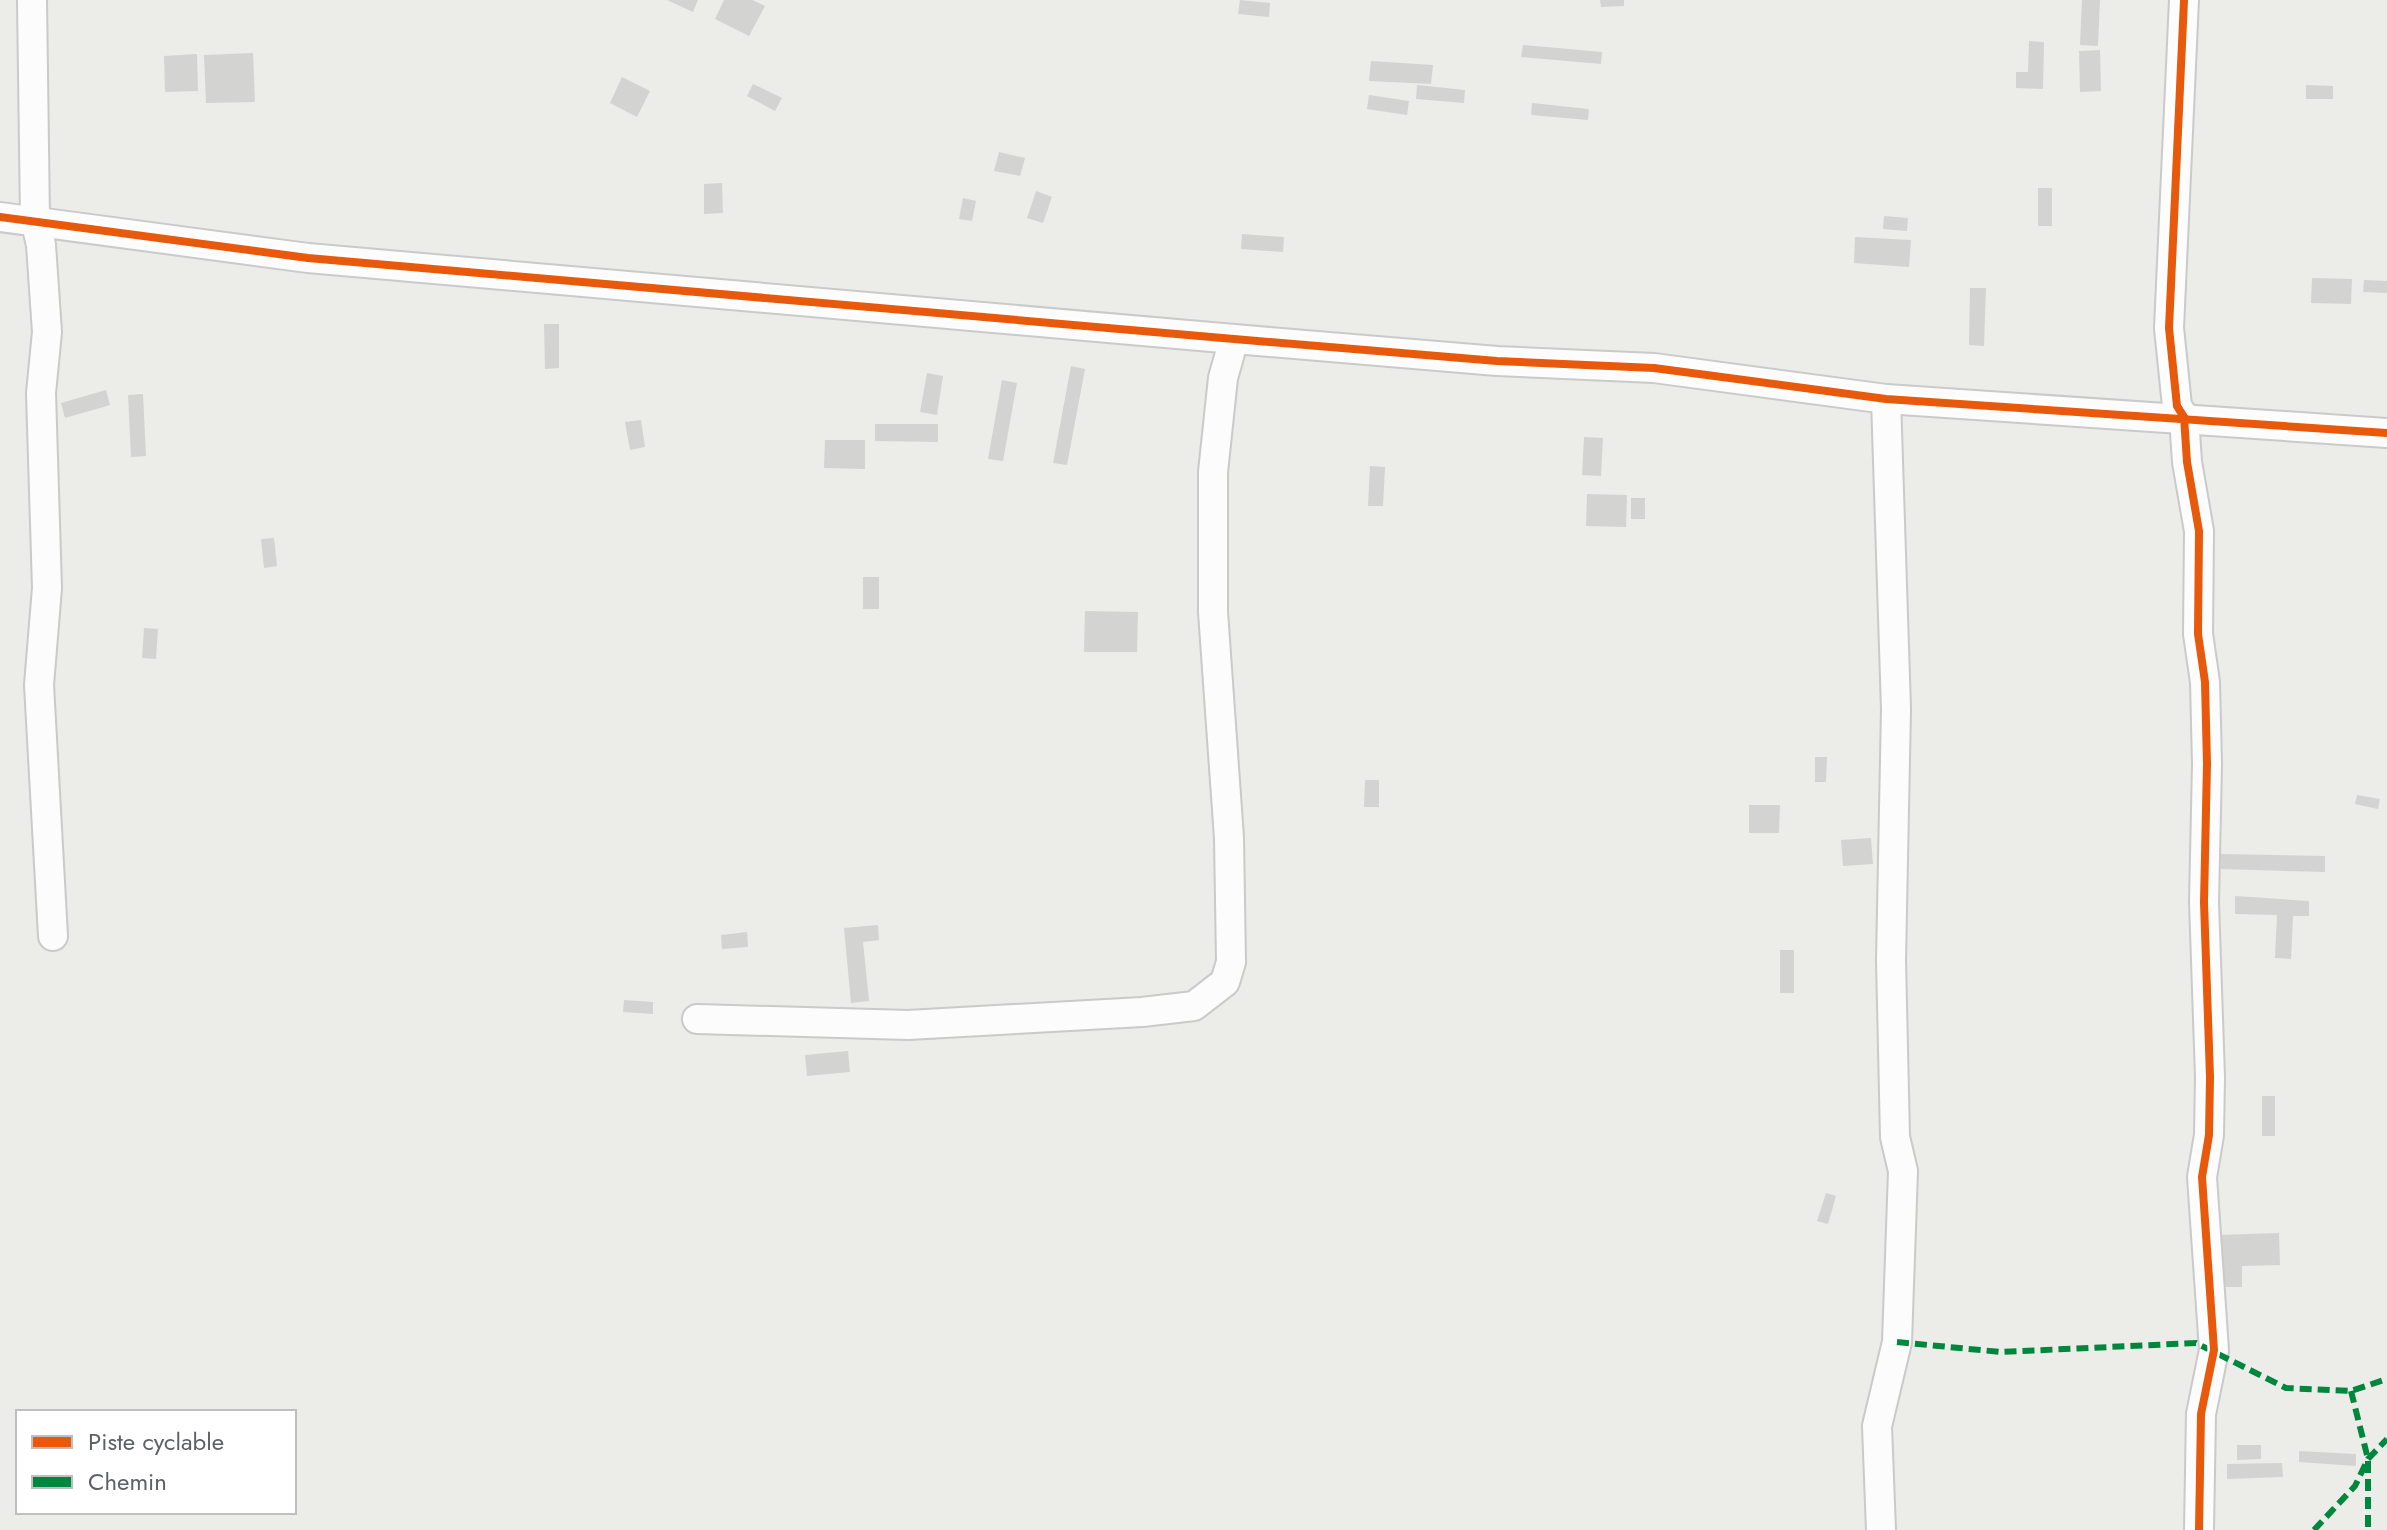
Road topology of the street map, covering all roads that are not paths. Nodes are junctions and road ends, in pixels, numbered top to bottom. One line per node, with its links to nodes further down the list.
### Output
1 (32, 0): 4 (street)
2 (2184, 0): 7 (street)
3 (0, 217): 4 (street)
4 (35, 219): 5 (street); 9 (street)
5 (1234, 339): 6 (street); 10 (street)
6 (1886, 399): 7 (street); 11 (street)
7 (2184, 417): 8 (street); 12 (street)
8 (2387, 433)
9 (53, 936)
10 (697, 1019)
11 (1881, 1530)
12 (2199, 1530)

